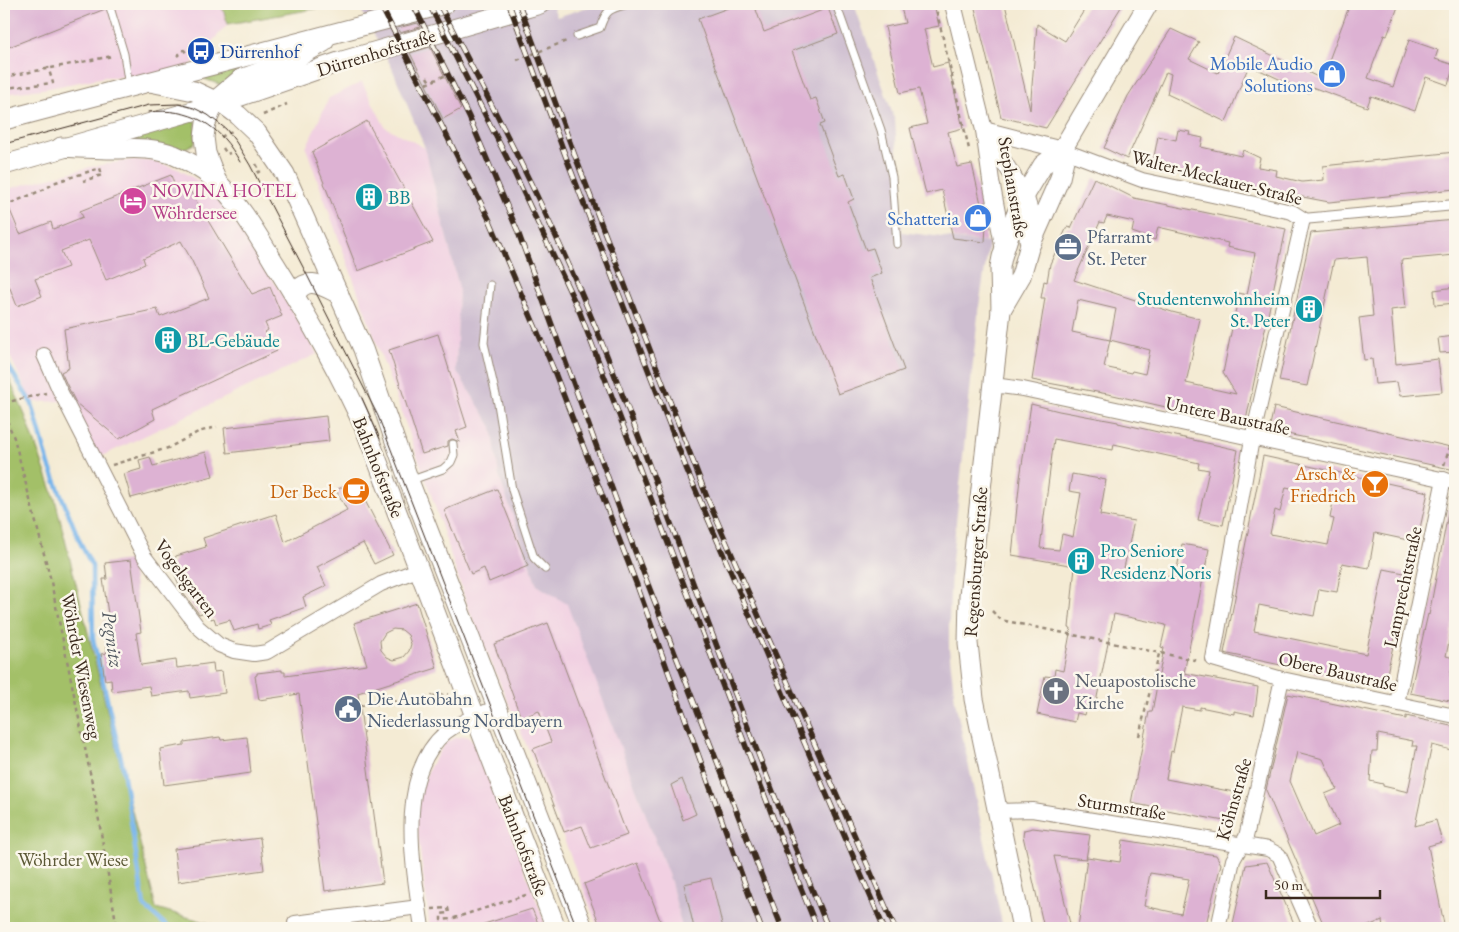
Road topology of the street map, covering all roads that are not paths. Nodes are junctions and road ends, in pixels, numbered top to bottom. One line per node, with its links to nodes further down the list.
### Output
1 (109, 4): 11 (lane)
2 (445, 4): 8 (main road, Dürrenhofstraße)
3 (540, 4): 12 (main road, Dürrenhofstraße)
4 (628, 4): 9 (lane)
5 (836, 4): 24 (lane)
6 (953, 4): 16 (street, Stephanstraße)
7 (1148, 4): 18 (main road, Regensburger Straße)
8 (347, 29): 10 (main road, Dürrenhofstraße); 12 (main road, Dürrenhofstraße)
9 (577, 36)
10 (150, 82): 11 (main road, Dürrenhofstraße); 12 (main road, Bahnhofstraße)
11 (129, 87): 14 (main road, Dürrenhofstraße)
12 (217, 103): 17 (main road, Dürrenhofstraße); 20 (main road); 28 (main road, Bahnhofstraße)
13 (4, 106): 14 (main road, Dürrenhofstraße)
14 (49, 108): 15 (main road, Dürrenhofstraße)
15 (4, 120)
16 (984, 130): 18 (street, Stephanstraße); 21 (street, Stephanstraße); 26 (street, Stephanstraße)
17 (61, 148): 19 (main road, Dürrenhofstraße); 20 (main road, Bahnhofstraße)
18 (1062, 150): 21 (main road, Regensburger Straße); 23 (street, Walter-Meckauer-Straße); 25 (main road, Regensburger Straße)
19 (4, 164)
20 (218, 183): 29 (main road, Bahnhofstraße)
21 (1025, 195): 25 (street, Regensburger Straße); 26 (main road, Regensburger Straße)
22 (1455, 205): 23 (street, Walter-Meckauer-Straße)
23 (1303, 219): 33 (street)
24 (898, 244)
25 (1030, 248): 30 (main road, Regensburger Straße)
26 (1004, 250): 30 (main road, Regensburger Straße)
27 (490, 284): 38 (lane)
28 (339, 294): 29 (main road); 36 (main road, Bahnhofstraße)
29 (295, 296): 37 (main road, Bahnhofstraße)
30 (1001, 312): 32 (main road, Regensburger Straße)
31 (44, 355): 37 (street, Vogelsgarten)
32 (993, 385): 33 (street, Untere Baustraße); 44 (main road, Regensburger Straße)
33 (1252, 439): 35 (street, Untere Baustraße); 39 (street, Obere Baustraße)
34 (453, 444): 36 (lane)
35 (1446, 480): 40 (street, Lamprechtstraße)
36 (409, 481): 41 (main road, Bahnhofstraße)
37 (420, 569): 42 (main road, Bahnhofstraße)
38 (545, 569)
39 (1282, 679): 40 (street, Obere Baustraße); 45 (street, Köhnstraße)
40 (1397, 703): 43 (street, Obere Baustraße)
41 (497, 706): 42 (street); 50 (main road, Bahnhofstraße)
42 (475, 716): 46 (street); 49 (main road, Bahnhofstraße)
43 (1455, 716)
44 (997, 810): 45 (street, Sturmstraße); 51 (main road, Regensburger Straße)
45 (1242, 844): 52 (street, Köhnstraße); 53 (street, Sturmstraße)
46 (419, 907): 47 (street); 48 (street)
47 (295, 923)
48 (422, 928)
49 (556, 928)
50 (583, 928)
51 (1022, 928)
52 (1218, 928)
53 (1310, 928)

